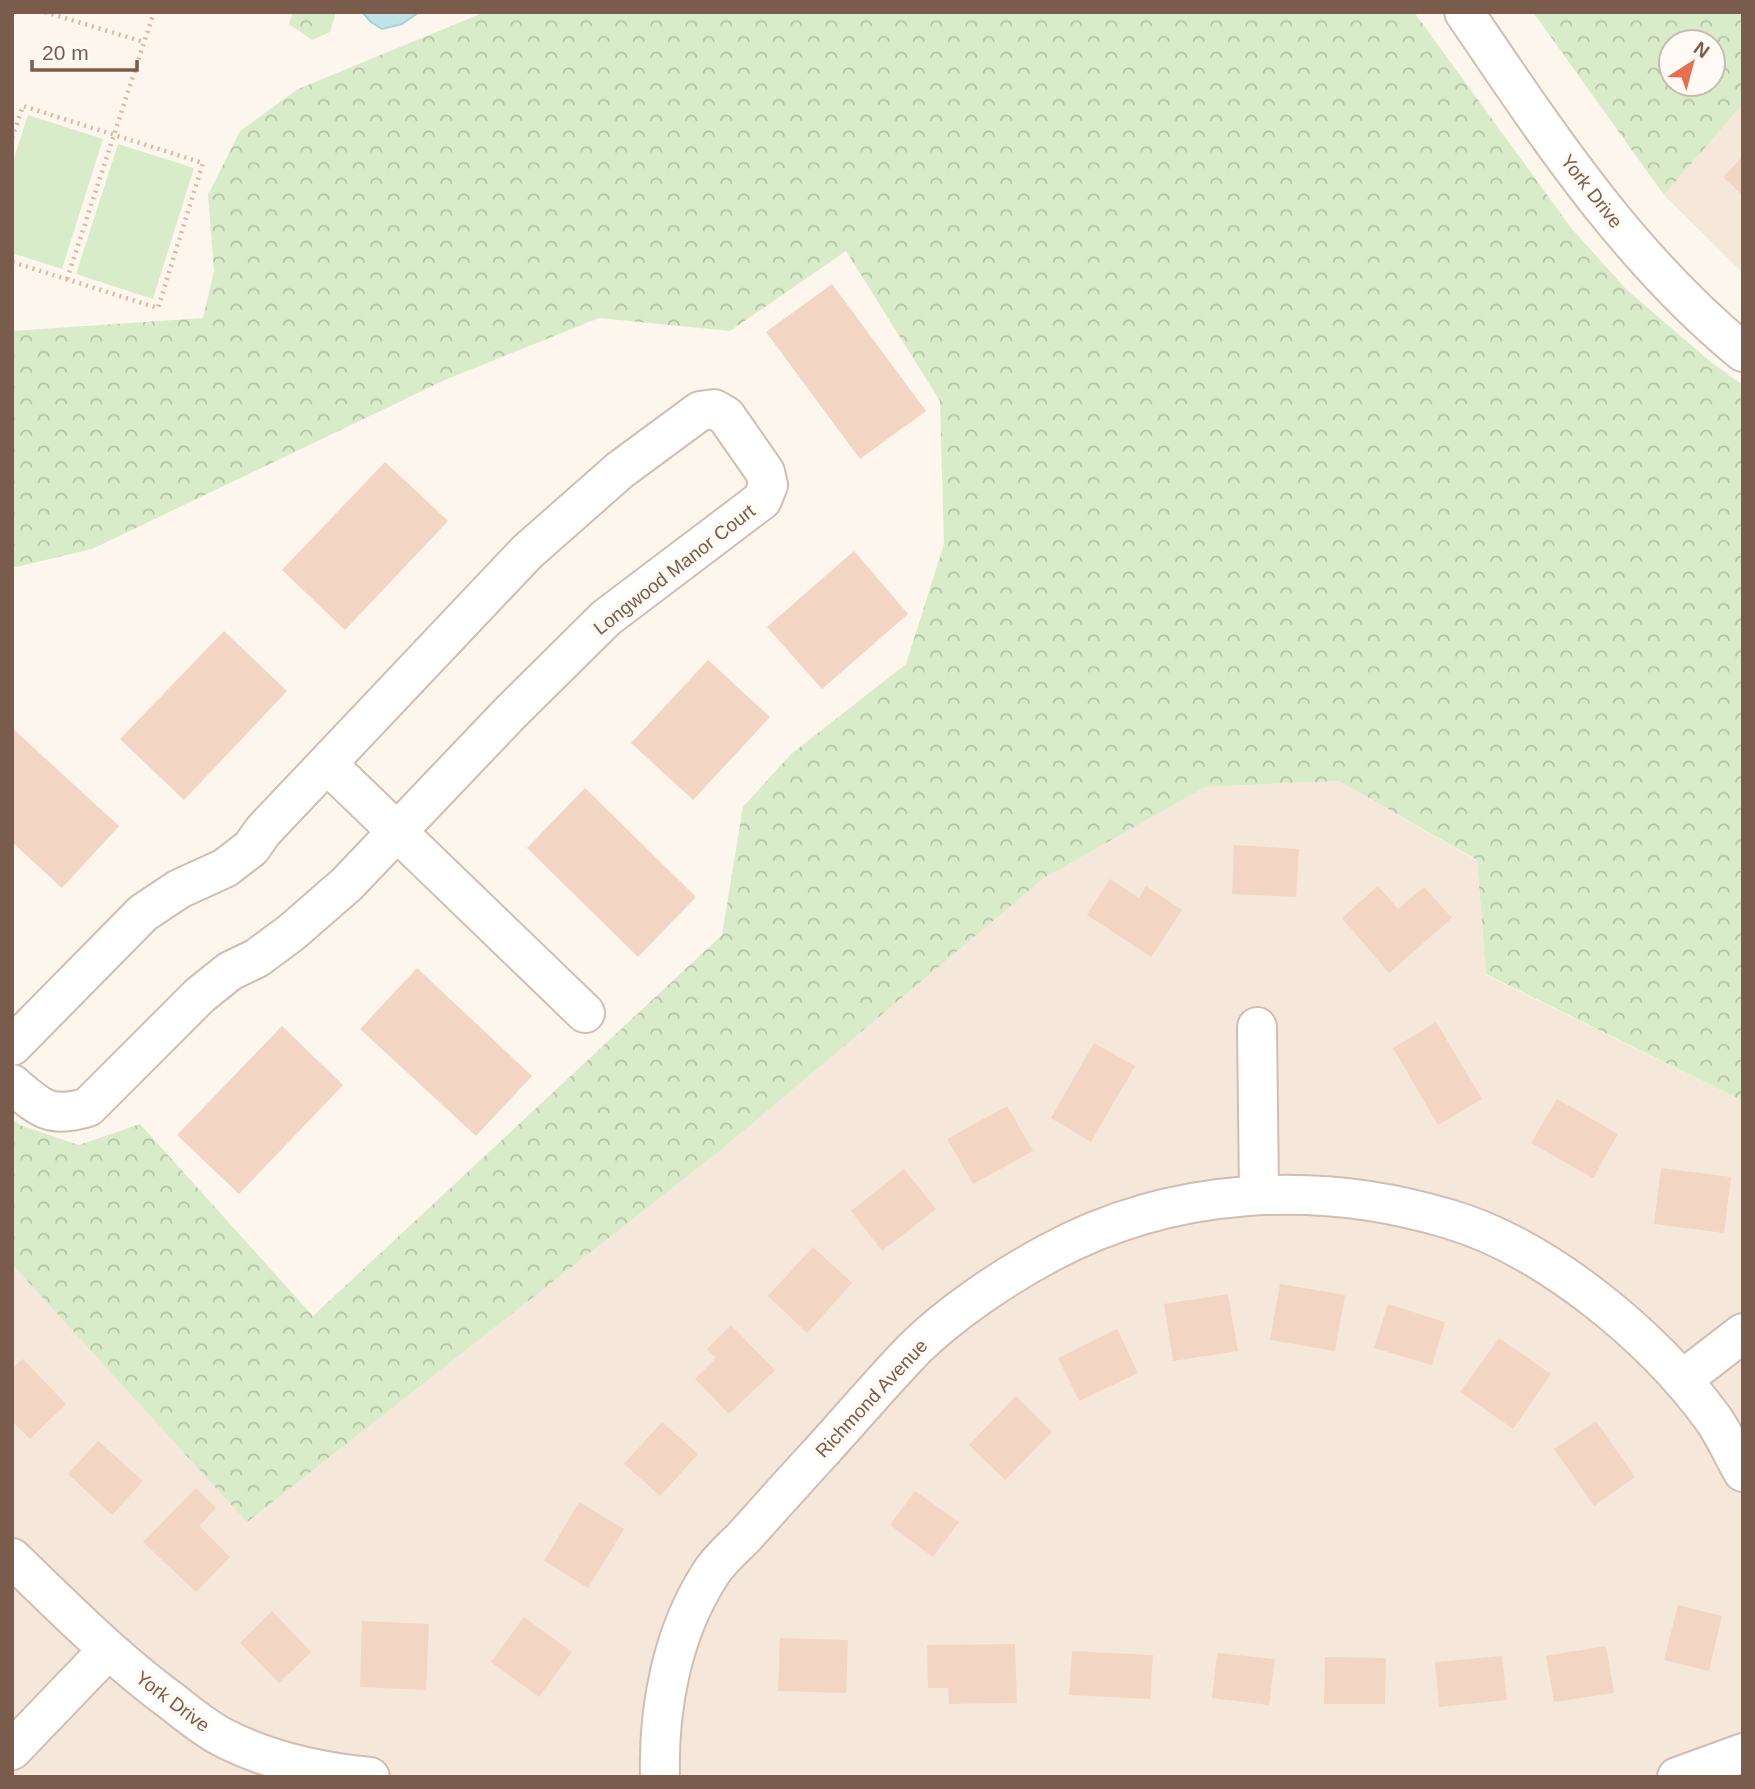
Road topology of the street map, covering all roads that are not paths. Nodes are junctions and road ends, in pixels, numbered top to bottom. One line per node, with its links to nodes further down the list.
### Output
1 (1464, 12): 2 (street, York Drive)
2 (1743, 352)
3 (327, 764): 4 (street); 4 (street, Longwood Manor Court); 7 (street, Longwood Manor Court)
4 (397, 832): 5 (street); 8 (street, Longwood Manor Court)
5 (584, 1013)
6 (1256, 1027): 9 (street)
7 (12, 1046)
8 (12, 1084)
9 (1259, 1195): 11 (street, Richmond Avenue); 18 (street, Richmond Avenue)
10 (1743, 1333): 11 (street)
11 (1682, 1380): 12 (street, Richmond Avenue)
12 (1743, 1472)
13 (12, 1558): 14 (street, York Drive)
14 (108, 1650): 15 (street); 17 (street, York Drive)
15 (12, 1750)
16 (1743, 1753): 19 (street)
17 (370, 1777)
18 (660, 1777)
19 (1677, 1777)

